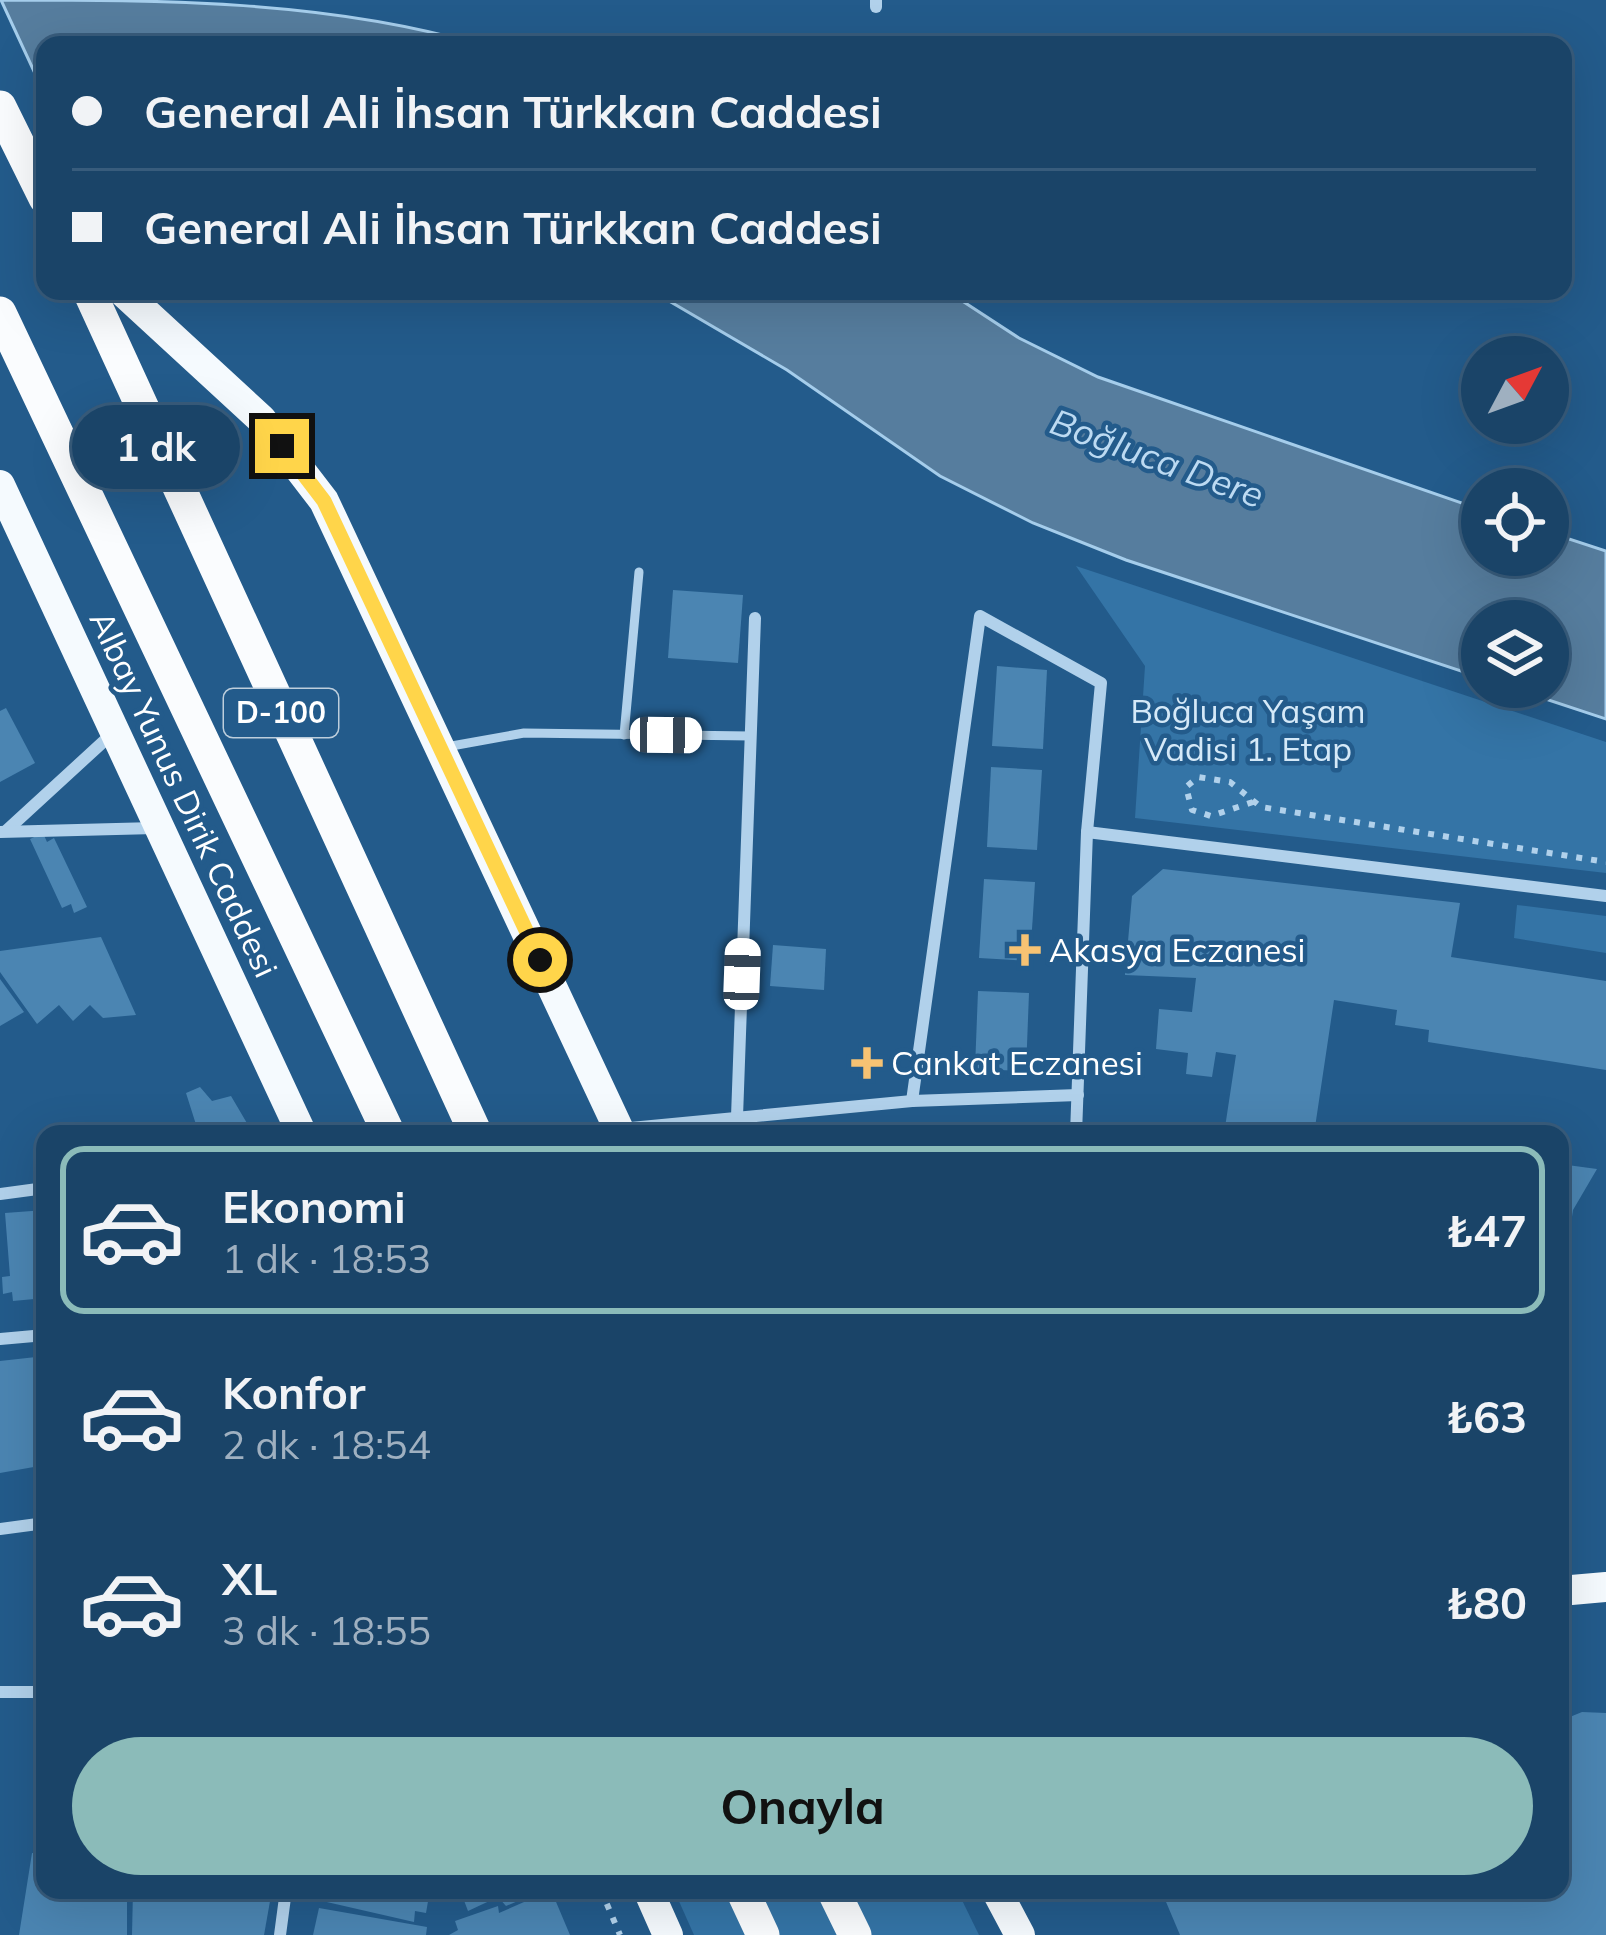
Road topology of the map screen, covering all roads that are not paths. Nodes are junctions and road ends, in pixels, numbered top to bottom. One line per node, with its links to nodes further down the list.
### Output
1 (0, 107): 2 (highway)
2 (36, 182)
3 (93, 300): 22 (highway, D-100)
4 (132, 300): 12 (main road)
5 (0, 314): 21 (highway, D-100)
6 (0, 485): 9 (main road, Albay Yunus Dirik Caddesi)
7 (639, 572): 10 (lane)
8 (755, 617): 11 (street)
9 (115, 731): 13 (main road, Albay Yunus Dirik Caddesi); 14 (street)
10 (624, 734): 11 (lane); 12 (lane)
11 (751, 736): 19 (street)
12 (442, 748): 23 (main road)
13 (160, 828): 14 (street); 20 (main road, Albay Yunus Dirik Caddesi)
14 (3, 832)
15 (1087, 832): 16 (street); 17 (street); 18 (street)
16 (1606, 896)
17 (1078, 1095): 18 (street); 25 (street)
18 (912, 1101): 19 (street)
19 (737, 1117): 24 (street)
20 (298, 1125)
21 (385, 1125)
22 (472, 1125)
23 (617, 1125)
24 (675, 1125)
25 (1076, 1125)
26 (36, 1189): 27 (street)
27 (0, 1194)
28 (36, 1336): 29 (street)
29 (0, 1339)
30 (36, 1524): 31 (street)
31 (0, 1529)
32 (1606, 1587): 33 (main road)
33 (1569, 1590)
34 (0, 1692): 35 (street)
35 (36, 1692)
36 (285, 1899): 41 (street)
37 (652, 1899): 42 (main road)
38 (746, 1899): 43 (highway)
39 (837, 1899): 44 (highway)
40 (1001, 1899): 45 (main road)
41 (280, 1935)
42 (668, 1935)
43 (763, 1935)
44 (855, 1935)
45 (1020, 1935)

